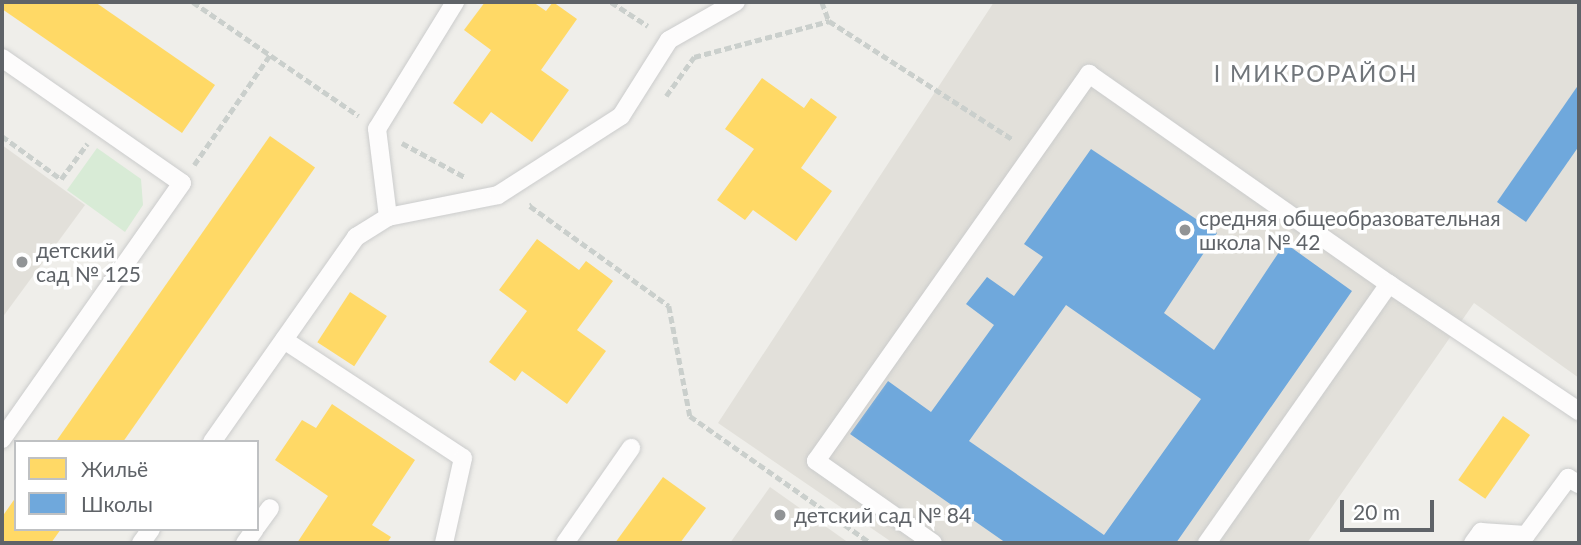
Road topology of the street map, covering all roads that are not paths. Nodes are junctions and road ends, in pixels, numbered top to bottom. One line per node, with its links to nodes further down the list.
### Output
1 (455, 2): 4 (lane)
2 (736, 2): 4 (lane)
3 (2, 58): 8 (lane)
4 (388, 217): 6 (lane)
5 (1389, 284): 7 (lane); 16 (lane); 17 (lane)
6 (284, 340): 9 (lane); 14 (lane)
7 (1579, 411)
8 (2, 439)
9 (213, 440)
10 (631, 448): 15 (lane)
11 (1579, 484): 18 (lane)
12 (270, 508): 13 (lane)
13 (259, 524)
14 (444, 543)
15 (565, 543)
16 (933, 543)
17 (1207, 543)
18 (1473, 543)

